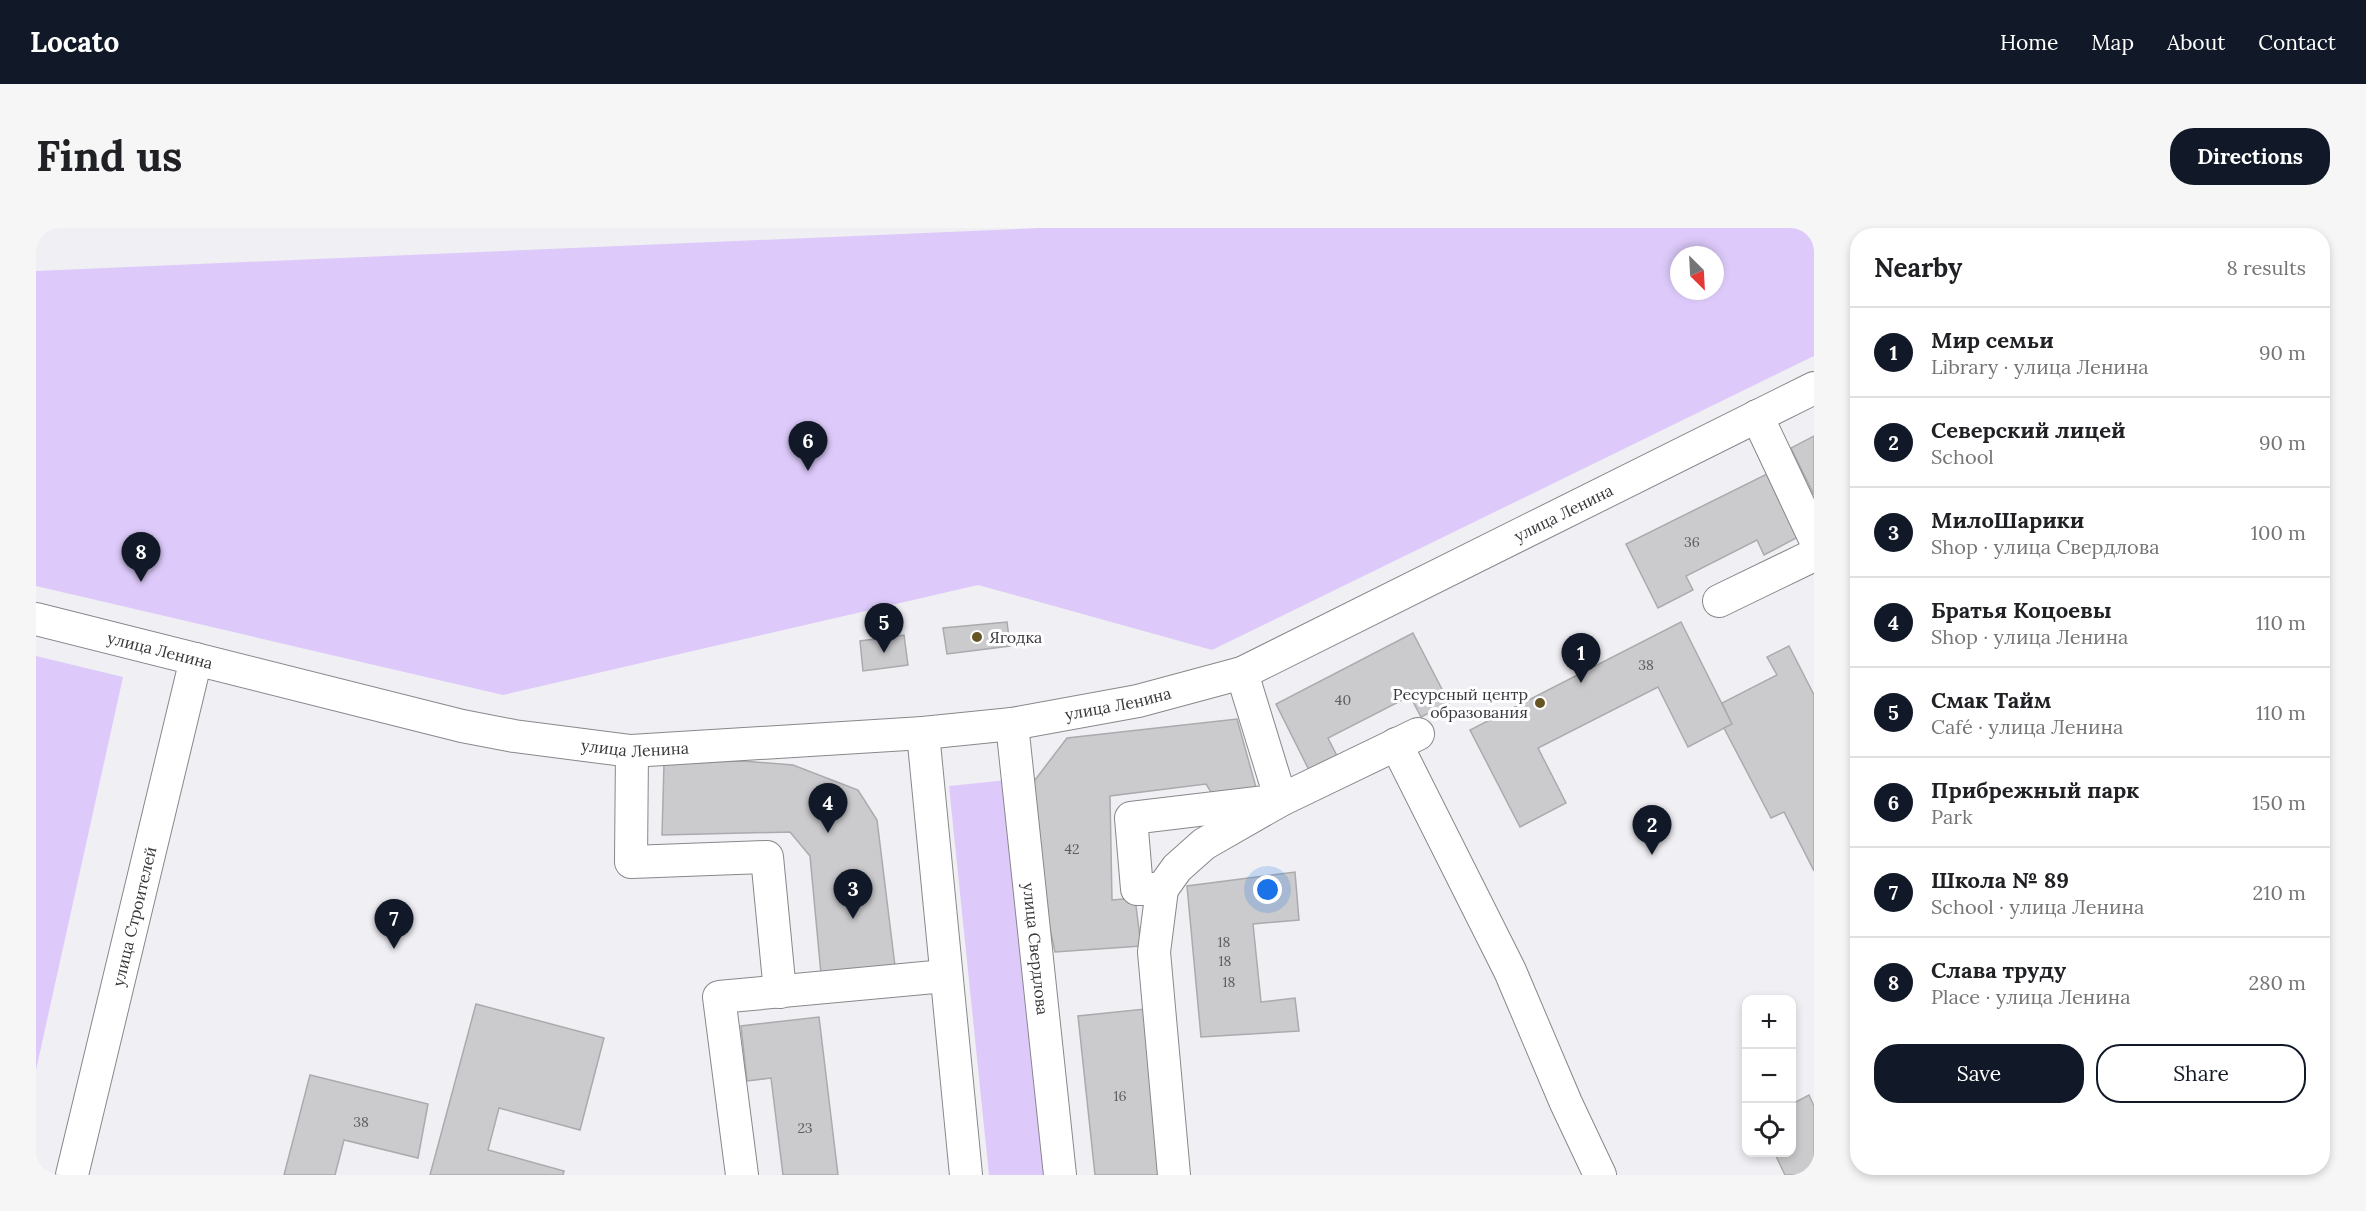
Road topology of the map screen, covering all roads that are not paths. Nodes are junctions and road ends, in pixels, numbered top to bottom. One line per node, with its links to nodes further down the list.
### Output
1 (1814, 388): 2 (street, улица Ленина)
2 (1757, 416): 3 (street); 8 (street, улица Ленина)
3 (1814, 537)
4 (1814, 555): 5 (street)
5 (1719, 601)
6 (36, 619): 7 (street, улица Ленина)
7 (196, 659): 11 (street, улица Ленина); 16 (street, улица Строителей)
8 (1242, 673): 9 (street, улица Ленина); 12 (street)
9 (1012, 724): 10 (street, улица Ленина); 19 (street, улица Свердлова)
10 (923, 734): 11 (street, улица Ленина); 14 (street)
11 (632, 751): 15 (street)
12 (1281, 800): 13 (street); 13 (street); 21 (street)
13 (1162, 889): 20 (street)
14 (945, 976): 15 (street); 18 (street)
15 (780, 992): 17 (street)
16 (72, 1175)
17 (741, 1175)
18 (966, 1175)
19 (1060, 1175)
20 (1174, 1175)
21 (1600, 1175)

